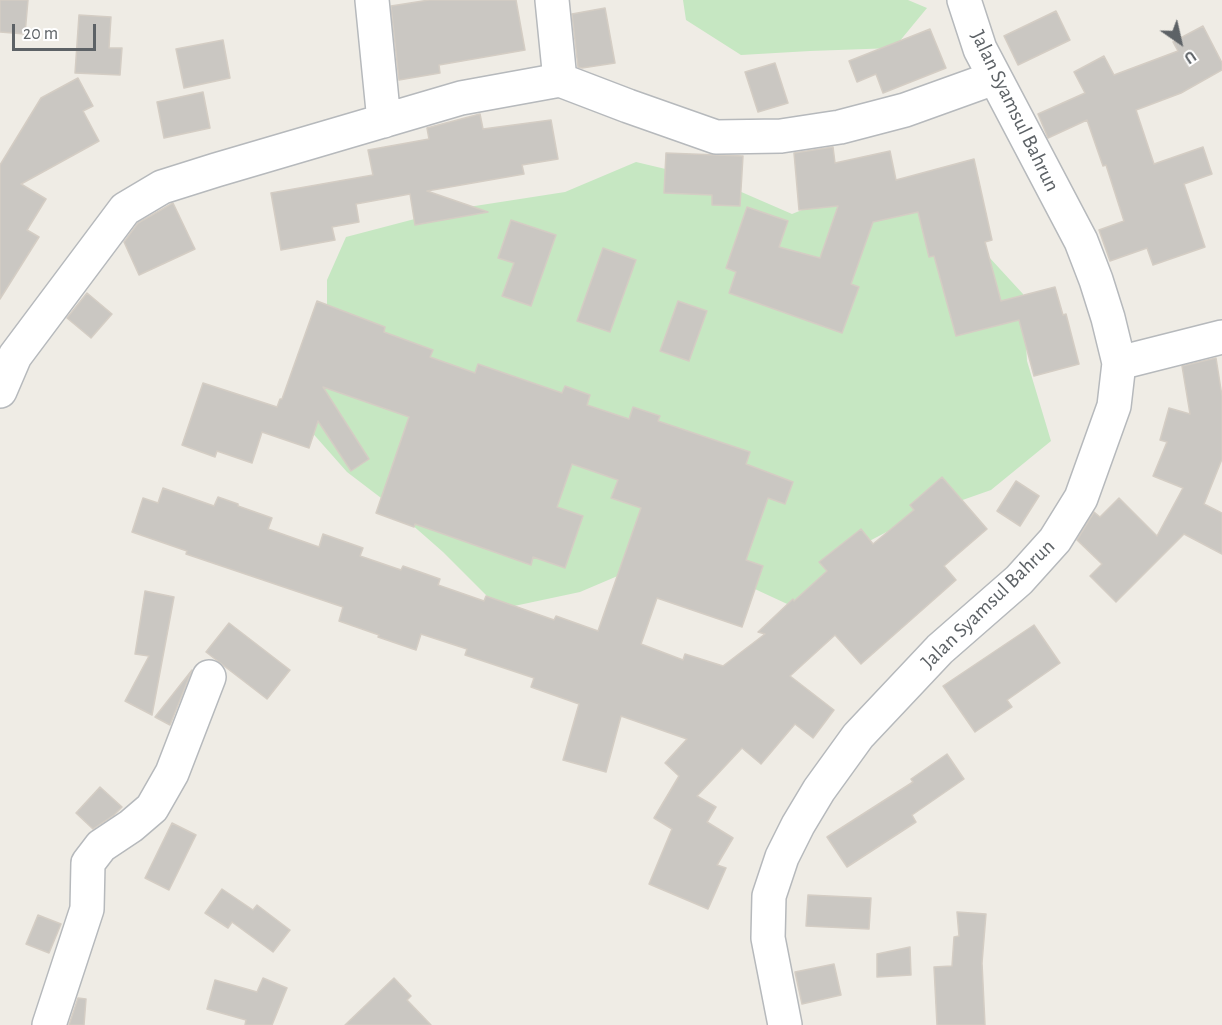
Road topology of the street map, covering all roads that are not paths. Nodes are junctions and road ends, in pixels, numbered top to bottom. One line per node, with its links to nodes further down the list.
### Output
1 (372, 0): 6 (street)
2 (552, 0): 5 (street)
3 (964, 0): 4 (street, Jalan Syamsul Bahrun)
4 (994, 78): 5 (street); 9 (street, Jalan Syamsul Bahrun)
5 (560, 80): 6 (street)
6 (384, 121): 8 (street)
7 (1222, 337): 9 (street)
8 (8, 353): 10 (street)
9 (1119, 363): 13 (street, Jalan Syamsul Bahrun)
10 (0, 391)
11 (208, 677): 12 (street)
12 (49, 1025)
13 (784, 1025)

